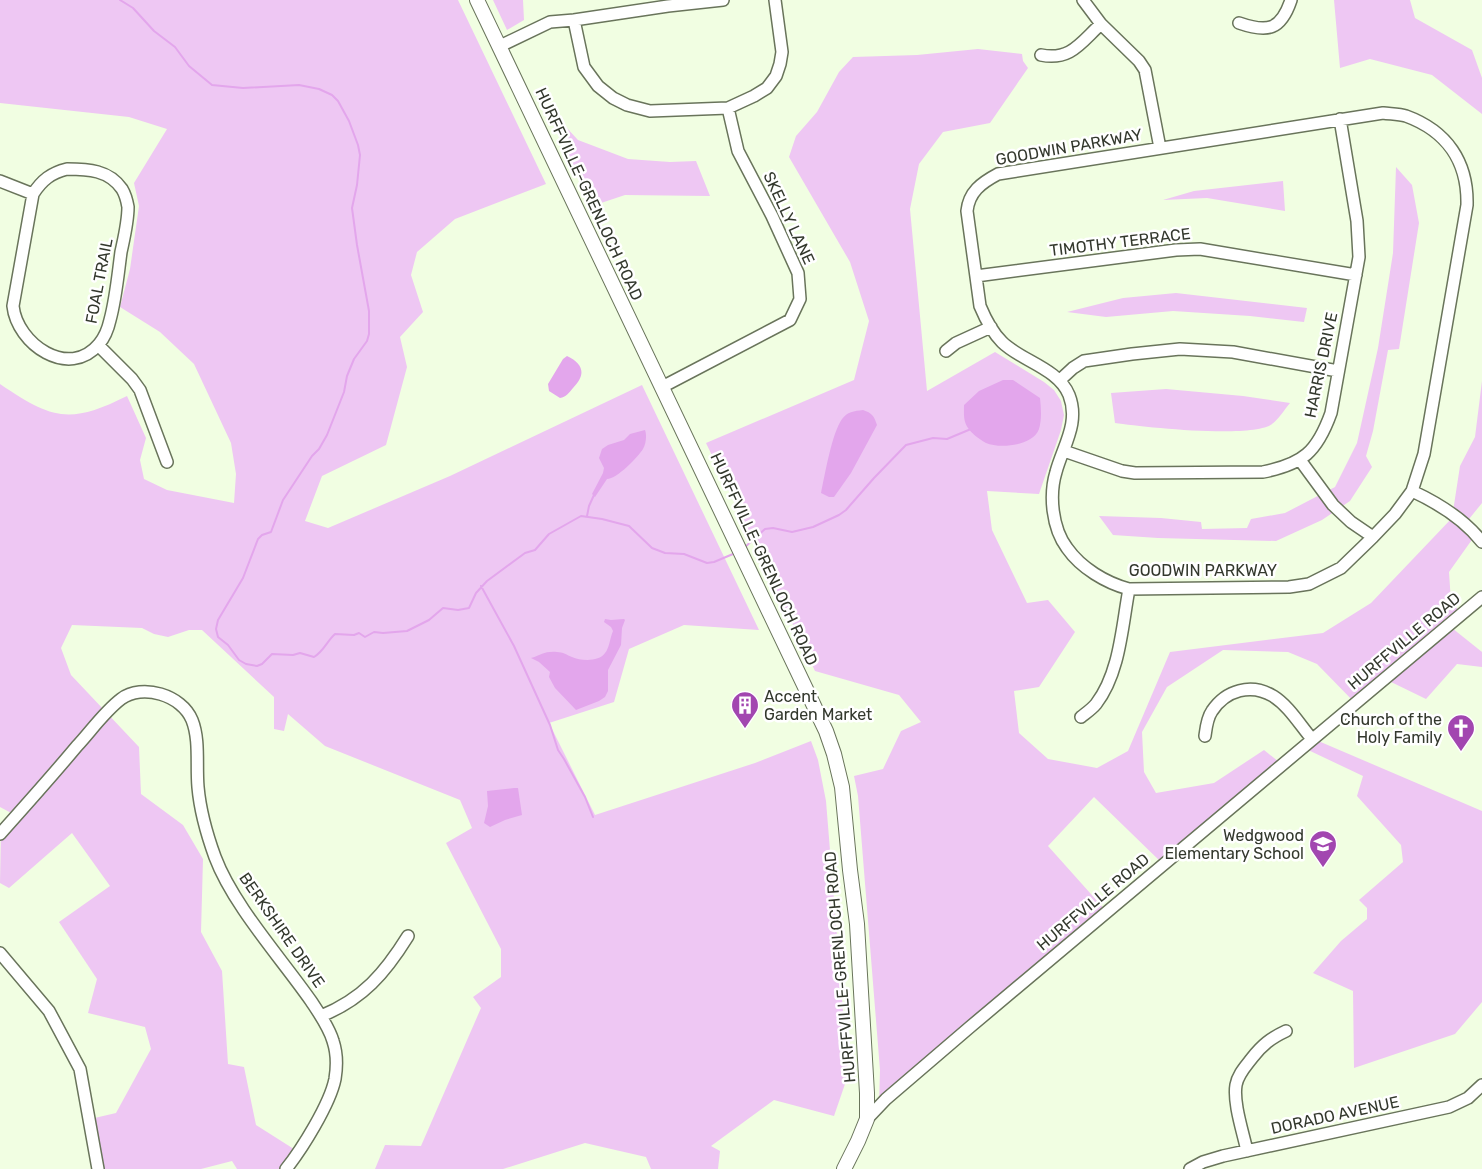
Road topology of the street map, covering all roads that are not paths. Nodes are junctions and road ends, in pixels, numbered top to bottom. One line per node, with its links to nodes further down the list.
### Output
1 (477, 0): 9 (main road, HURFFVILLE-GRENLOCH ROAD)
2 (723, 0): 6 (street)
3 (775, 0): 11 (street)
4 (1083, 0): 8 (street)
5 (1291, 0): 7 (street)
6 (574, 20): 9 (street); 11 (street)
7 (1239, 23)
8 (1101, 24): 10 (street); 13 (street)
9 (500, 46): 23 (main road, HURFFVILLE-GRENLOCH ROAD)
10 (1041, 55)
11 (728, 108): 23 (street, SKELLY LANE)
12 (1340, 119): 13 (street, GOODWIN PARKWAY); 16 (street, HARRIS DRIVE); 27 (street, GOODWIN PARKWAY)
13 (1160, 148): 17 (street, GOODWIN PARKWAY)
14 (0, 181): 15 (street)
15 (33, 194): 19 (street, FOAL TRAIL); 19 (street, FOAL TRAIL)
16 (1356, 275): 17 (street, TIMOTHY TERRACE); 21 (street, HARRIS DRIVE)
17 (976, 276): 18 (street, GOODWIN PARKWAY)
18 (991, 326): 20 (street); 22 (street, GOODWIN PARKWAY)
19 (98, 345): 26 (street)
20 (946, 351)
21 (1338, 371): 22 (street); 25 (street, HARRIS DRIVE)
22 (1060, 380): 24 (street, GOODWIN PARKWAY)
23 (662, 387): 41 (main road, HURFFVILLE-GRENLOCH ROAD)
24 (1064, 451): 25 (street, HARRIS DRIVE); 30 (street, GOODWIN PARKWAY)
25 (1300, 460): 28 (street)
26 (167, 462)
27 (1412, 491): 28 (street, GOODWIN PARKWAY); 29 (street)
28 (1373, 537): 30 (street, GOODWIN PARKWAY)
29 (1482, 542)
30 (1129, 589): 32 (street)
31 (1482, 597): 34 (street, HURFFVILLE ROAD)
32 (1081, 717)
33 (1205, 736): 34 (street)
34 (1312, 739): 41 (street, HURFFVILLE ROAD)
35 (0, 834): 38 (street, BERKSHIRE DRIVE)
36 (408, 936): 38 (street)
37 (0, 953): 43 (street)
38 (321, 1016): 44 (street, BERKSHIRE DRIVE)
39 (1286, 1032): 42 (street)
40 (1482, 1085): 42 (street, DORADO AVENUE)
41 (867, 1119): 45 (main road, HURFFVILLE-GRENLOCH ROAD)
42 (1246, 1151): 46 (street, DORADO AVENUE)
43 (98, 1169)
44 (286, 1169)
45 (844, 1169)
46 (1190, 1169)

